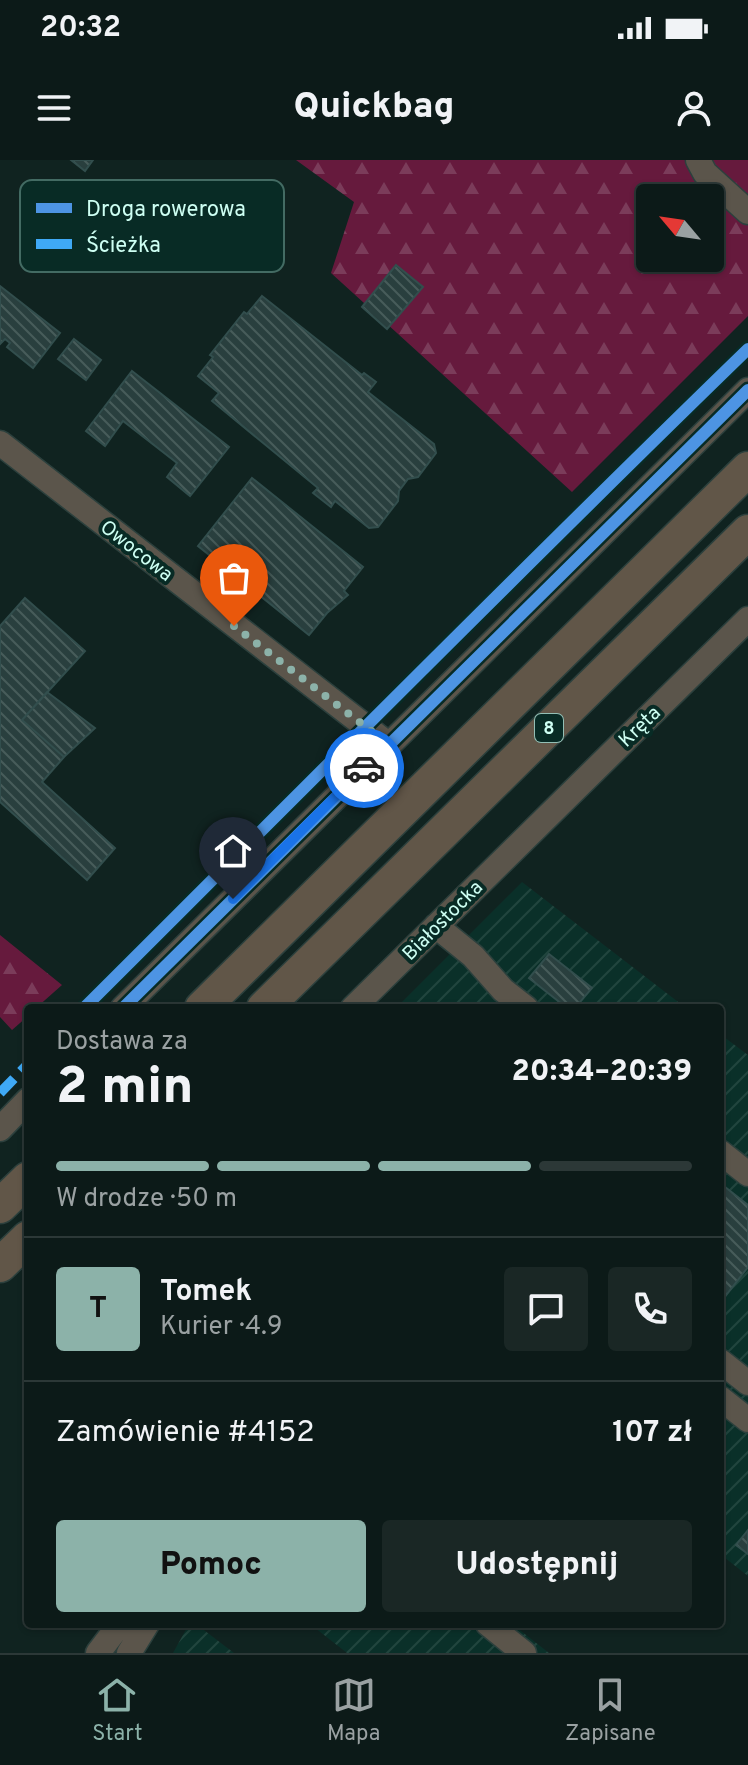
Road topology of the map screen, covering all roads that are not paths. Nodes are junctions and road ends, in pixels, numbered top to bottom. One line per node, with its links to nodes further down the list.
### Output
1 (698, 160): 2 (street)
2 (748, 212)
3 (748, 390): 8 (street)
4 (0, 443): 8 (street, Owocowa)
5 (748, 469): 12 (highway, 8)
6 (748, 532): 13 (highway, 8)
7 (748, 619): 9 (street, Kręta)
8 (388, 744): 11 (street)
9 (529, 832): 10 (street, Białostocka)
10 (436, 926): 14 (street, Białostocka); 15 (street)
11 (127, 1004)
12 (206, 1004)
13 (268, 1004)
14 (357, 1004)
15 (521, 1004)
16 (24, 1104): 17 (street)
17 (0, 1129)
18 (724, 1155): 19 (street)
19 (748, 1174)
20 (24, 1183): 21 (highway)
21 (0, 1206)
22 (24, 1242): 23 (highway)
23 (0, 1265)
24 (724, 1364): 25 (street)
25 (748, 1383)
26 (724, 1401): 27 (street)
27 (748, 1420)
28 (117, 1628): 31 (street)
29 (145, 1628): 32 (street)
30 (493, 1628): 33 (street)
31 (98, 1653)
32 (129, 1653)
33 (524, 1653)

